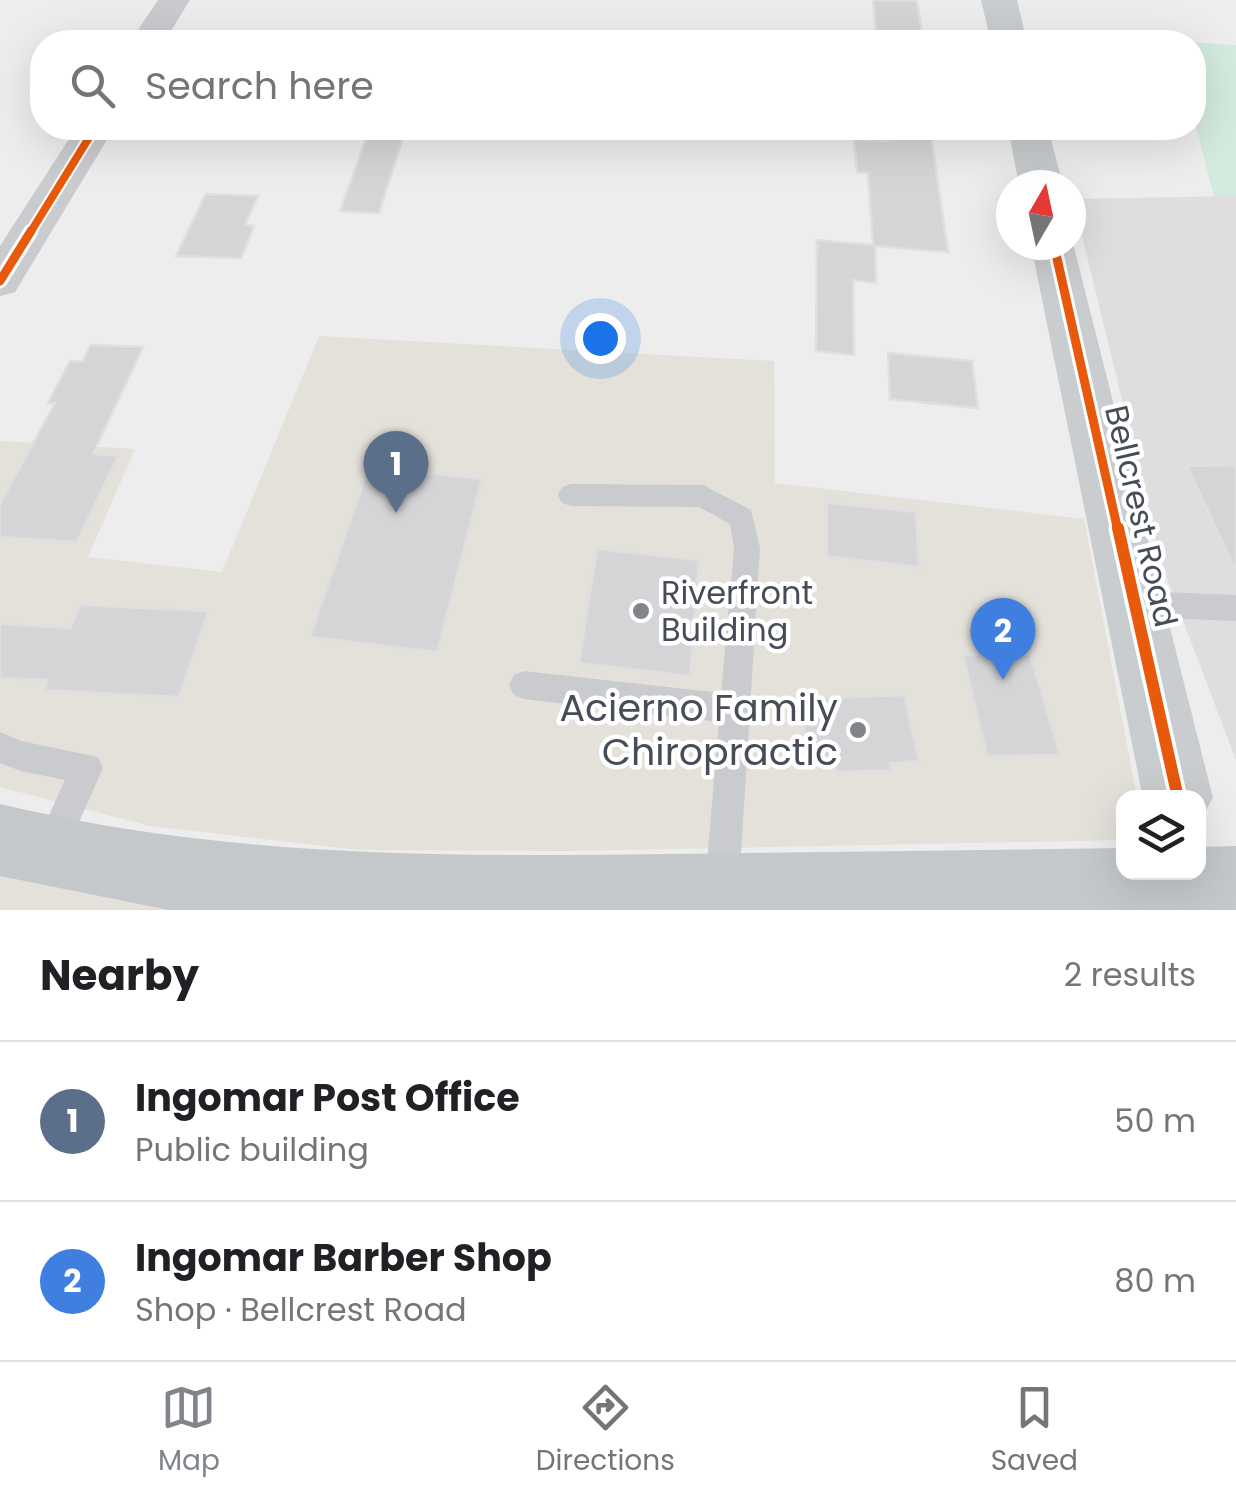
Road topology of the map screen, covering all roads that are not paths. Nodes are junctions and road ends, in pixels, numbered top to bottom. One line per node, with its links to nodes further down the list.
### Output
1 (174, 0): 3 (street)
2 (999, 0): 4 (street)
3 (155, 30)
4 (1006, 30)
5 (87, 140): 9 (street)
6 (1031, 140): 7 (street)
7 (1038, 170)
8 (1057, 260): 11 (street, Bellcrest Road)
9 (0, 280)
10 (572, 495): 14 (lane)
11 (1135, 604): 12 (lane); 16 (street, Bellcrest Road)
12 (1236, 608)
13 (524, 685): 14 (lane)
14 (735, 709): 19 (lane)
15 (0, 747): 17 (lane)
16 (1176, 790)
17 (24, 846): 19 (main road)
18 (1210, 880): 19 (main road)
19 (722, 890)

